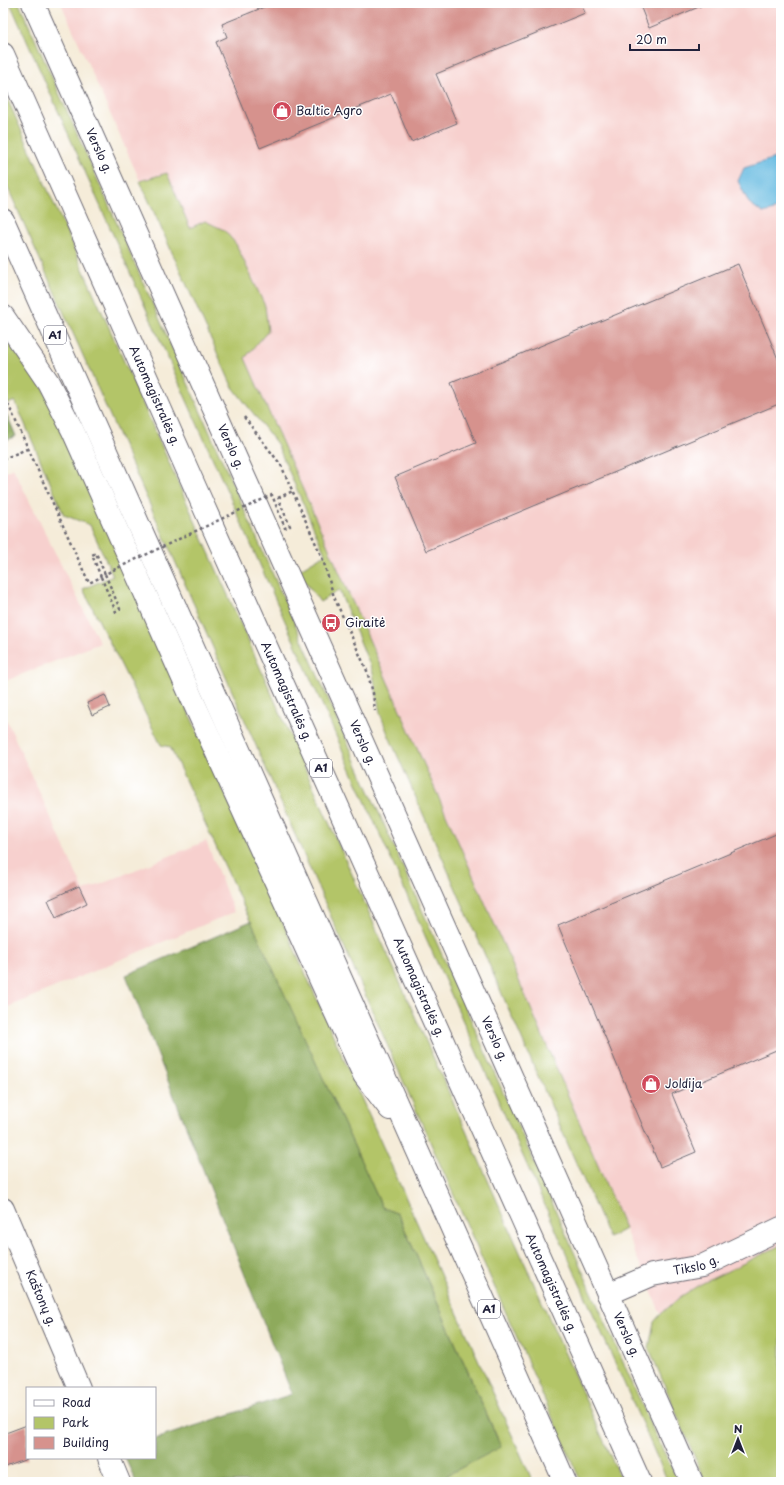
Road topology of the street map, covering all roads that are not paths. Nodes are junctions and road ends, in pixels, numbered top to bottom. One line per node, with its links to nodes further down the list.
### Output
1 (33, 3): 8 (main road, Verslo g.)
2 (3, 54): 13 (main road, Automagistralės g. / A1)
3 (3, 220): 5 (main road, A1)
4 (3, 316): 5 (main road)
5 (412, 1137): 12 (main road, A1)
6 (3, 1209): 9 (main road, Kaštonų g.)
7 (781, 1228): 8 (main road, Tikslo g.)
8 (608, 1294): 14 (main road, Verslo g.)
9 (79, 1387)
10 (109, 1459): 11 (main road)
11 (119, 1482)
12 (565, 1482)
13 (640, 1482)
14 (692, 1482)

